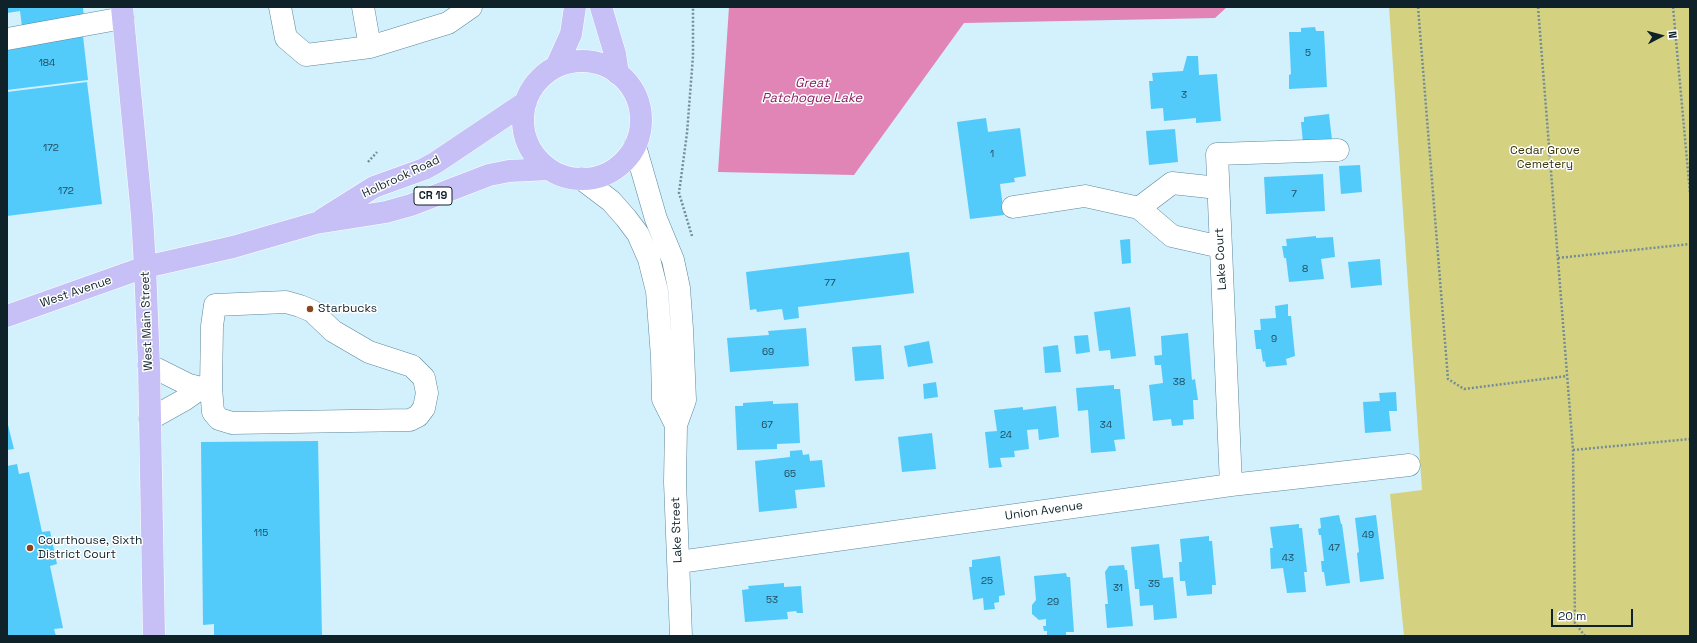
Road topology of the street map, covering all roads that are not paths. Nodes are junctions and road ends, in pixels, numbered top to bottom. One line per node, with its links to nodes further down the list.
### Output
1 (280, 7): 9 (street)
2 (363, 7): 9 (street)
3 (471, 7): 7 (street)
4 (575, 7): 10 (main road, Holbrook Road / CR 19)
5 (601, 7): 11 (main road)
6 (122, 13): 8 (street); 22 (main road, West Main Street)
7 (447, 15): 9 (street)
8 (7, 39)
9 (370, 47)
10 (556, 67): 11 (main road, Holbrook Road / CR 19); 12 (main road, Holbrook Road / CR 19)
11 (618, 74): 13 (main road, Holbrook Road / CR 19)
12 (526, 102): 15 (main road, Holbrook Road / CR 19); 20 (main road, Holbrook Road / CR 19)
13 (635, 146): 16 (main road, Holbrook Road / CR 19); 27 (street)
14 (1338, 150): 17 (street, Lake Court)
15 (549, 169): 16 (main road, Holbrook Road / CR 19); 20 (main road, Holbrook Road / CR 19)
16 (582, 179): 27 (street)
17 (1218, 188): 19 (street); 21 (street, Lake Court)
18 (1013, 207): 19 (street)
19 (1139, 208): 21 (street)
20 (316, 223): 22 (main road, Holbrook Road / CR 19)
21 (1221, 247): 29 (street, Lake Court)
22 (145, 267): 23 (main road, West Avenue / CR 19); 24 (main road, West Main Street)
23 (8, 315)
24 (149, 365): 25 (street); 26 (main road, West Main Street)
25 (206, 388): 25 (street); 26 (street)
26 (150, 419): 31 (main road, West Main Street)
27 (676, 425): 30 (street, Lake Street)
28 (1409, 465): 29 (street, Union Avenue)
29 (1231, 485): 30 (street, Union Avenue)
30 (679, 562): 32 (street, Lake Street)
31 (154, 636)
32 (681, 636)

